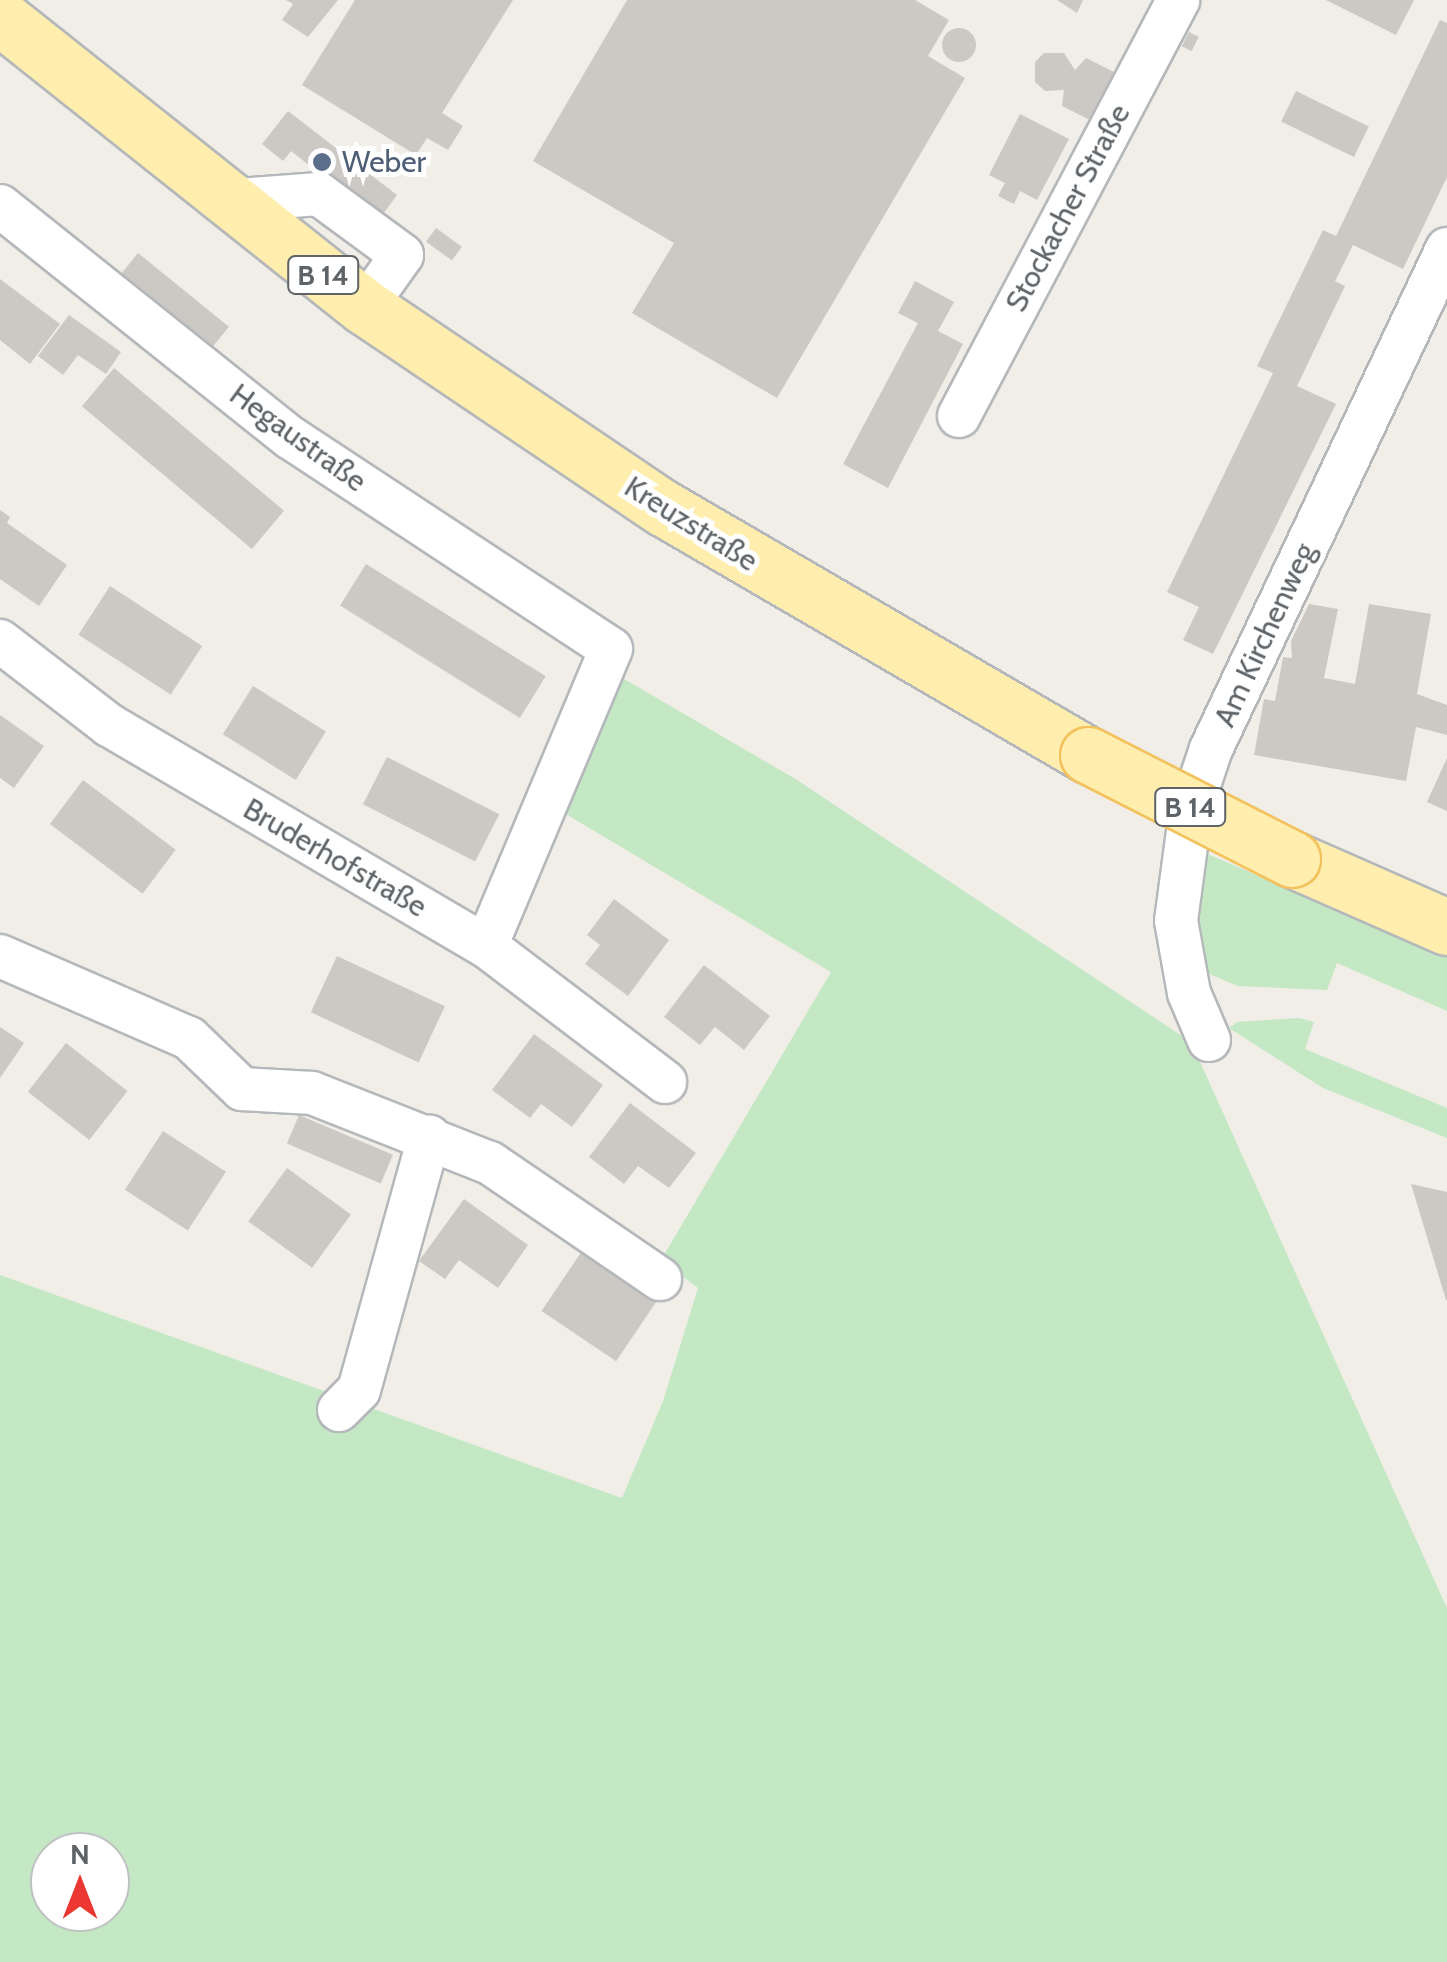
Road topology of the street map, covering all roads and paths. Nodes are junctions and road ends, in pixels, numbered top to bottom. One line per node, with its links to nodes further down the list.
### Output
1 (1178, 0): 5 (street, Stockacher Straße)
2 (0, 16): 7 (main road, Kreuzstraße / B 14, bridge)
3 (0, 206): 8 (street, Hegaustraße)
4 (1447, 249): 10 (street, Am Kirchenweg)
5 (959, 416)
6 (0, 640): 8 (street, Bruderhofstraße)
7 (1447, 927)
8 (486, 946): 11 (street, Bruderhofstraße)
9 (0, 956): 12 (street)
10 (1210, 1040)
11 (665, 1082)
12 (429, 1137): 13 (street); 14 (street)
13 (660, 1279)
14 (339, 1410)

